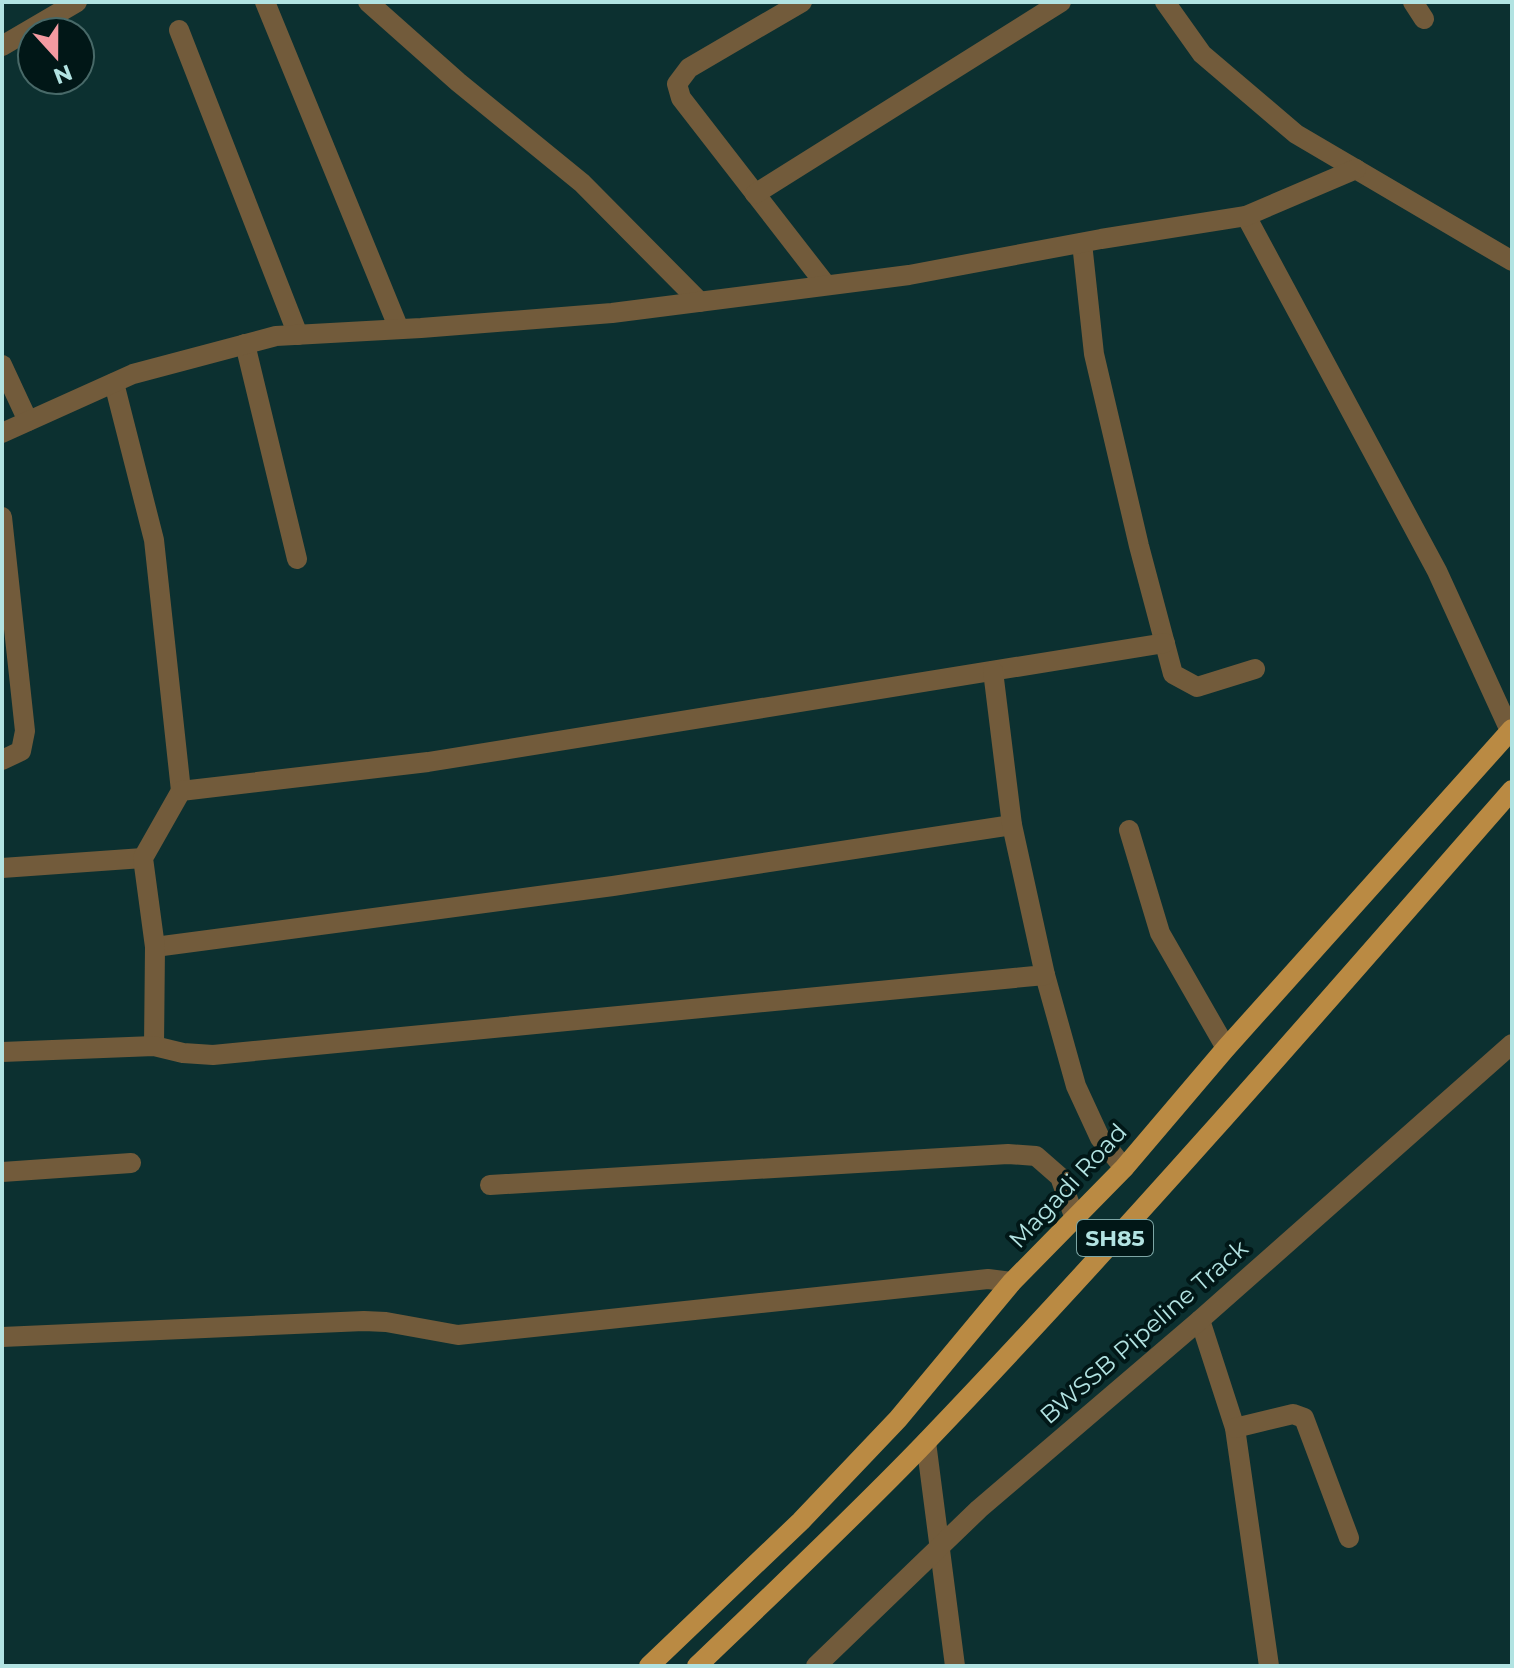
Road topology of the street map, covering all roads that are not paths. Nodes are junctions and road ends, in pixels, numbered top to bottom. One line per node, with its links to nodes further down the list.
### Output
1 (77, 2): 8 (street)
2 (265, 2): 16 (street)
3 (368, 2): 15 (street)
4 (802, 2): 10 (street)
5 (1061, 2): 10 (street)
6 (1165, 2): 9 (street)
7 (179, 30): 17 (street)
8 (2, 46)
9 (1356, 169): 11 (street); 13 (street)
10 (755, 194): 14 (street)
11 (1246, 216): 12 (street); 28 (street)
12 (1082, 243): 14 (street); 25 (street)
13 (1509, 254)
14 (826, 285): 15 (street)
15 (700, 302): 16 (street)
16 (399, 329): 17 (street)
17 (298, 335): 18 (street)
18 (245, 344): 20 (street); 24 (street)
19 (2, 365): 21 (street)
20 (114, 383): 21 (street); 31 (street)
21 (28, 421): 22 (street)
22 (2, 433)
23 (2, 517): 29 (street)
24 (297, 559)
25 (1165, 643): 26 (street); 27 (street)
26 (1255, 669)
27 (993, 671): 31 (street); 32 (street)
28 (1511, 732): 40 (main road, Magadi Road / SH85)
29 (2, 760)
30 (1512, 790): 51 (main road, SH85)
31 (181, 791): 34 (street)
32 (1012, 825): 36 (street); 37 (street)
33 (1129, 830): 40 (street)
34 (143, 858): 35 (street); 36 (street)
35 (2, 868)
36 (155, 947): 39 (street)
37 (1045, 975): 39 (street); 43 (street)
38 (1512, 1044): 48 (street, BWSSB Pipeline Track)
39 (154, 1046): 41 (street)
40 (1226, 1048): 43 (main road, Magadi Road / SH85)
41 (2, 1052)
42 (131, 1163): 44 (street)
43 (1124, 1168): 46 (main road, Magadi Road / SH85)
44 (2, 1172)
45 (490, 1185): 46 (street)
46 (1075, 1219): 47 (main road, Magadi Road / SH85)
47 (1012, 1282): 49 (street); 54 (main road, Magadi Road / SH85)
48 (1200, 1320): 50 (street); 53 (street, BWSSB Pipeline Track)
49 (2, 1337)
50 (1235, 1428): 52 (street); 58 (street)
51 (926, 1442): 53 (street); 55 (main road, SH85)
52 (1349, 1538)
53 (938, 1549): 56 (street, BWSSB Pipeline Track); 57 (street)
54 (649, 1666)
55 (697, 1666)
56 (816, 1666)
57 (955, 1666)
58 (1269, 1666)

